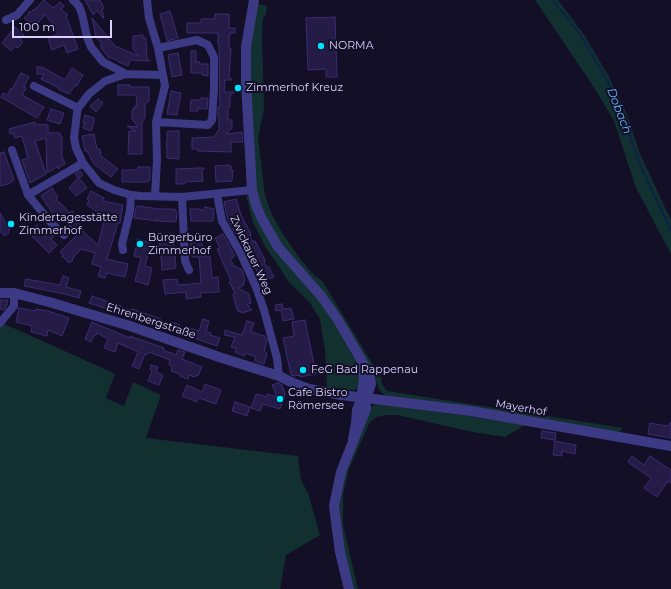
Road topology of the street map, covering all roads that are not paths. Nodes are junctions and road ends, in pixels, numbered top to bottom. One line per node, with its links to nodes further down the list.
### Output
1 (30, 0): 5 (street)
2 (73, 0): 7 (street)
3 (147, 0): 6 (street)
4 (254, 0): 16 (street)
5 (6, 20)
6 (158, 48): 9 (street); 13 (street)
7 (102, 62): 8 (street); 10 (street)
8 (126, 74): 9 (street); 10 (street)
9 (162, 75): 13 (street)
10 (105, 81): 12 (street)
11 (34, 86): 12 (street)
12 (78, 108): 15 (street)
13 (156, 122): 20 (street)
14 (12, 150): 18 (street)
15 (82, 163): 18 (street); 19 (street)
16 (252, 190): 17 (street); 30 (street)
17 (217, 194): 21 (street); 29 (street, Zwickauer Weg)
18 (28, 195): 22 (street)
19 (131, 195): 20 (street); 23 (street)
20 (155, 196): 21 (street)
21 (182, 196): 24 (street)
22 (64, 235)
23 (123, 250)
24 (189, 270)
25 (0, 286): 27 (street, Ehrenbergstraße)
26 (0, 293): 27 (street, Ehrenbergstraße)
27 (14, 293): 28 (street); 29 (street, Ehrenbergstraße)
28 (0, 323)
29 (279, 376): 30 (street, Ehrenbergstraße)
30 (365, 397): 31 (street, Mayerhof); 32 (street)
31 (671, 446)
32 (350, 589)

